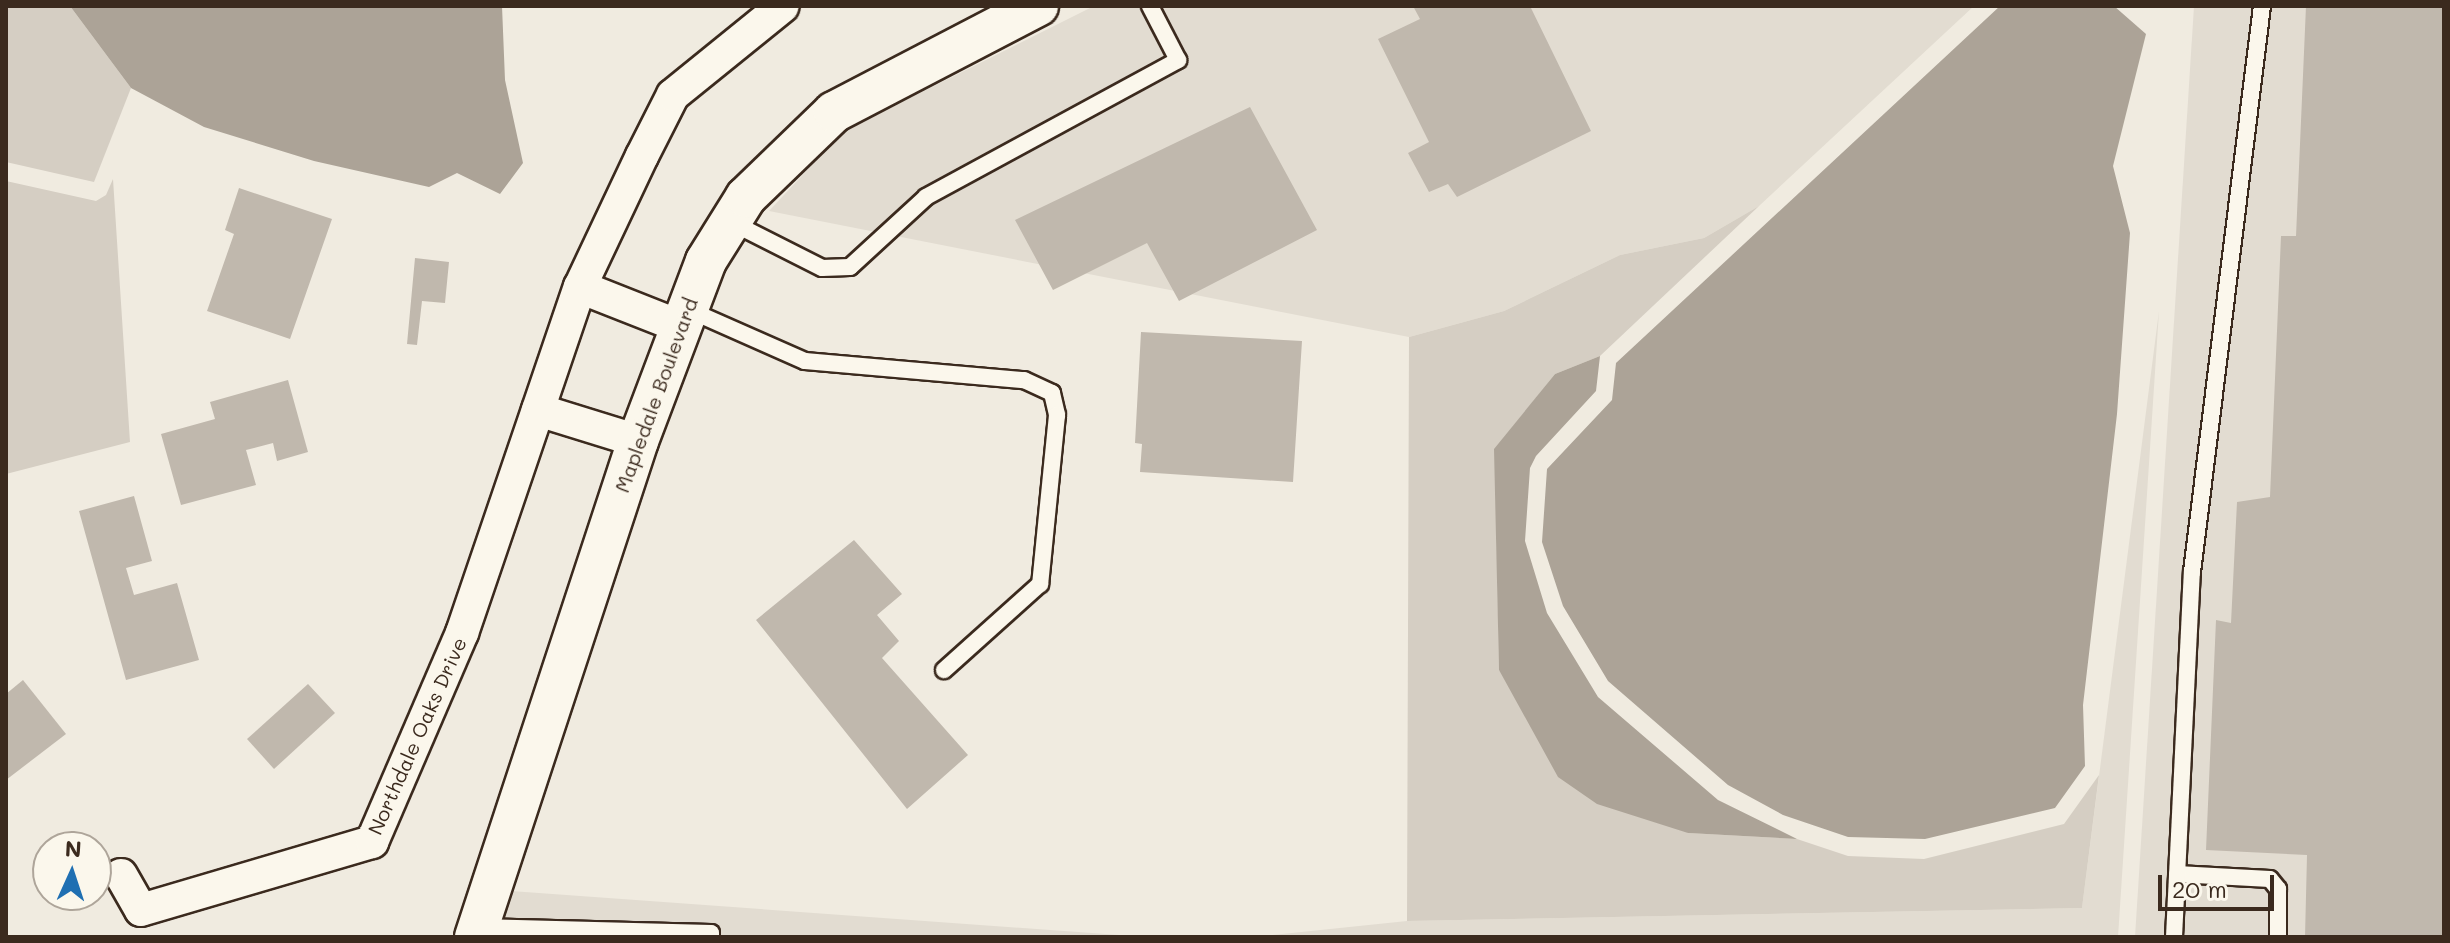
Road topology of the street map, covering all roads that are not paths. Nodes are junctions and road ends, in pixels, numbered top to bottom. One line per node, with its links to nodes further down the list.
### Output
1 (783, 6): 6 (street, Northdale Oaks Drive)
2 (1038, 6): 5 (street, Mapledale Boulevard)
3 (1150, 6): 5 (lane)
4 (2262, 6): 11 (lane)
5 (731, 222): 7 (street, Mapledale Boulevard)
6 (580, 287): 7 (street); 8 (street, Northdale Oaks Drive)
7 (682, 317): 9 (street, Mapledale Boulevard); 10 (lane)
8 (538, 410): 9 (street); 12 (street, Northdale Oaks Drive)
9 (638, 441): 13 (street, Mapledale Boulevard)
10 (944, 670)
11 (2177, 874): 15 (lane); 16 (lane)
12 (121, 875)
13 (477, 932): 14 (lane)
14 (711, 937)
15 (2174, 937)
16 (2278, 937)

